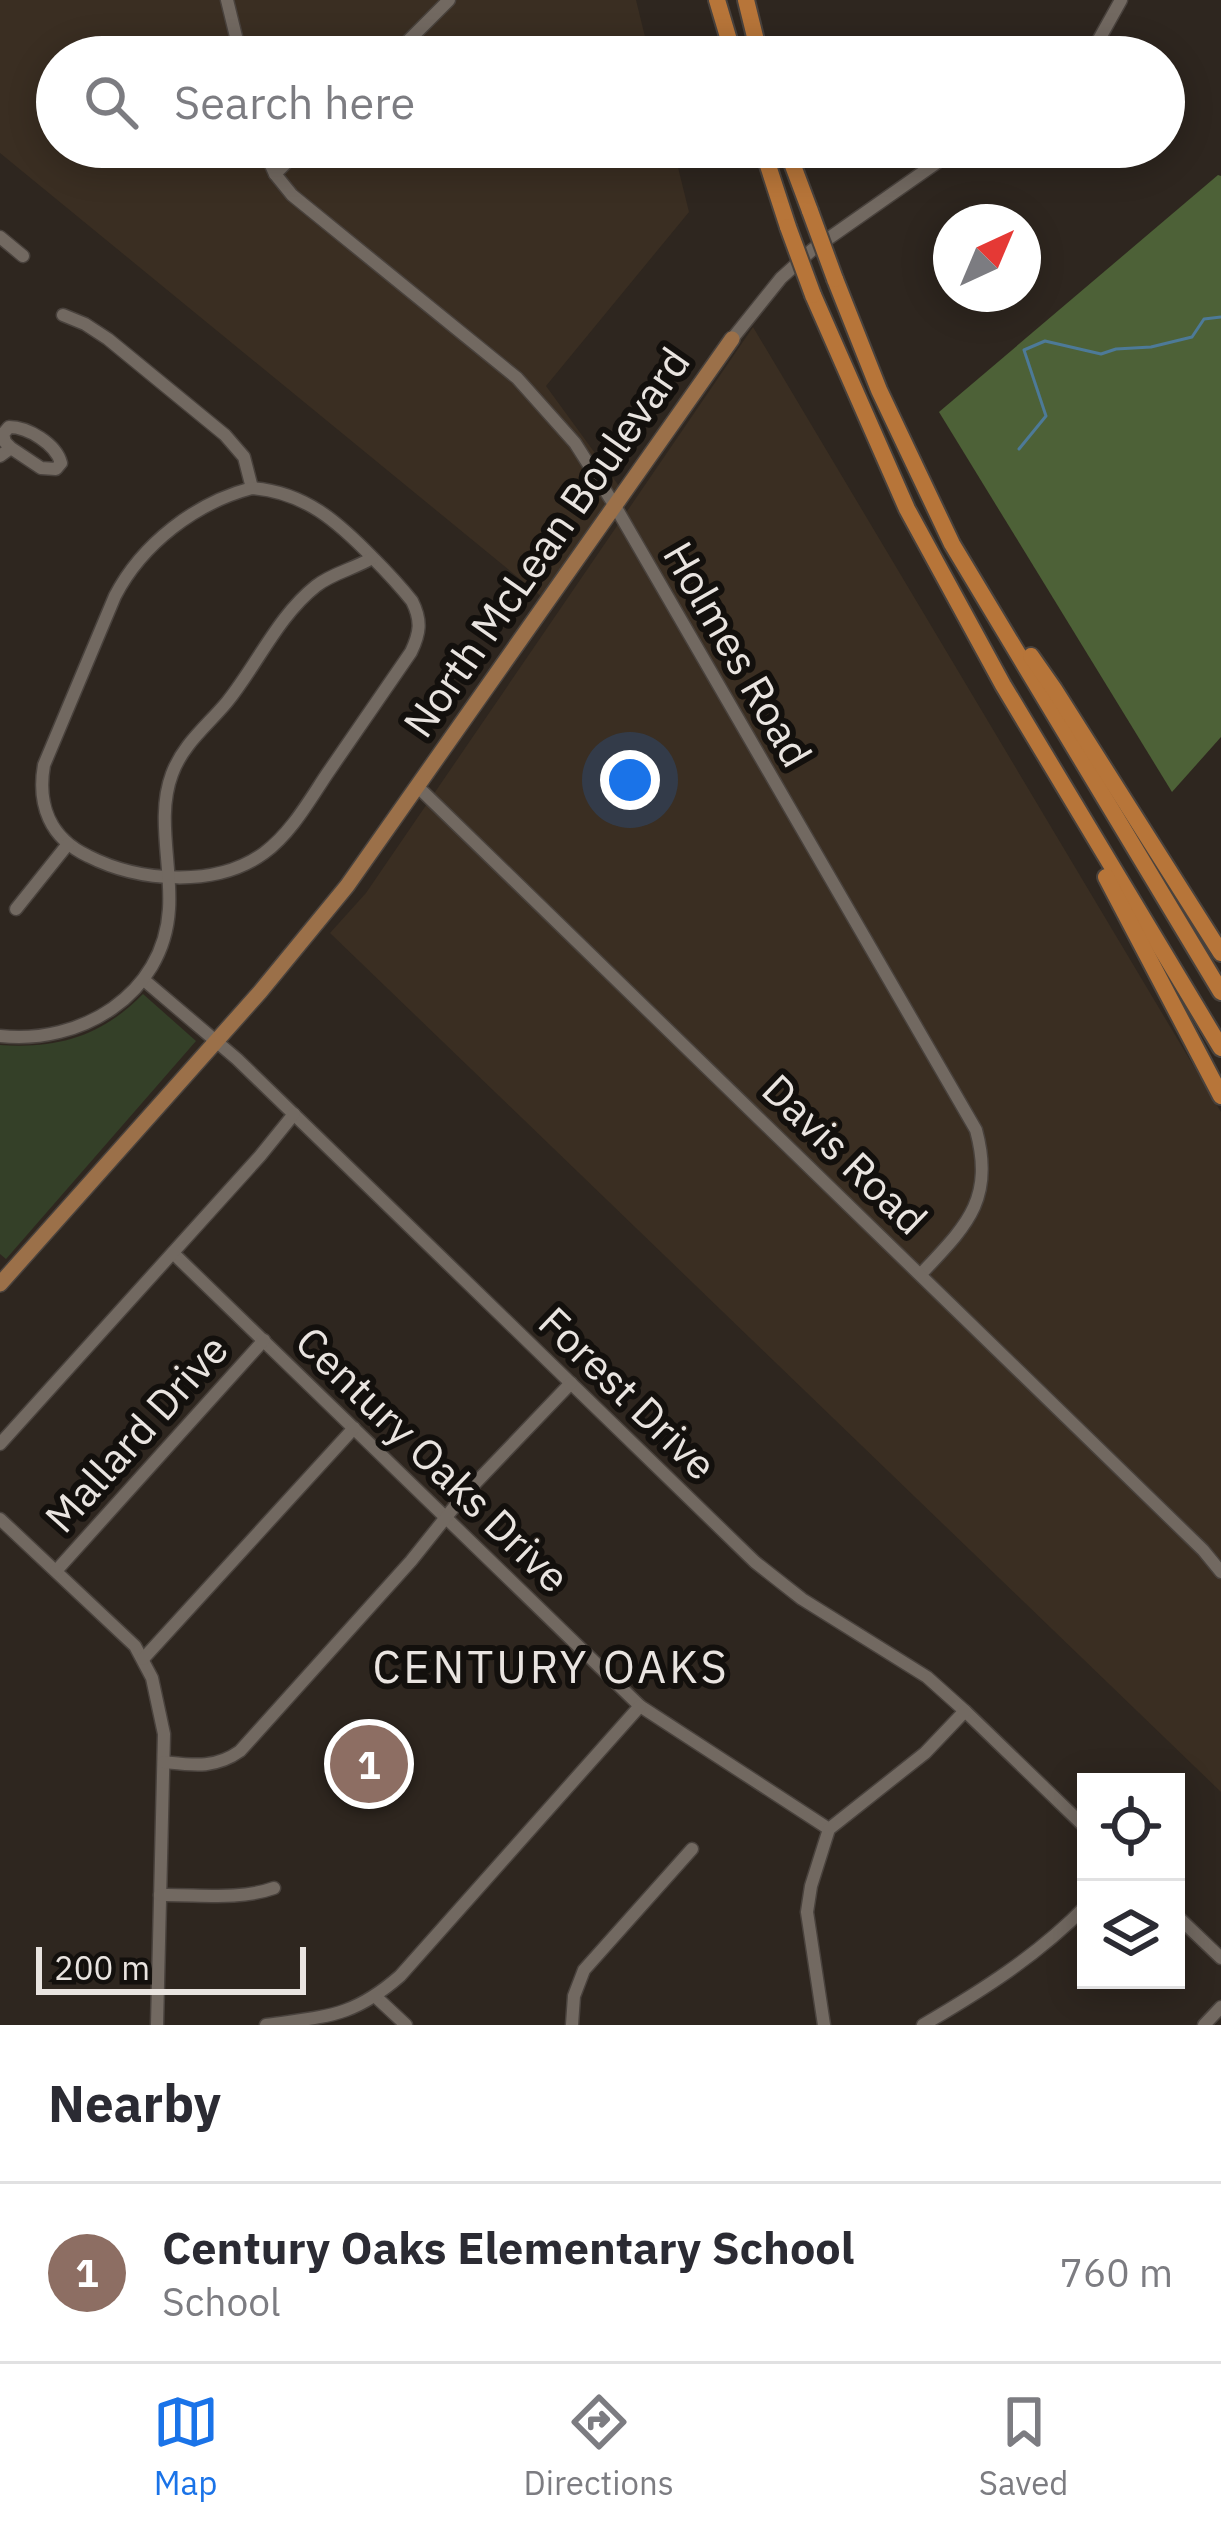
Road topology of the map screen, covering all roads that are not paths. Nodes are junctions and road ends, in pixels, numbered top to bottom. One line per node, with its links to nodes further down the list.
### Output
1 (226, 0): 6 (street)
2 (448, 0): 7 (street)
3 (717, 0): 8 (highway)
4 (746, 0): 9 (highway)
5 (1121, 0): 10 (street)
6 (235, 36)
7 (413, 36)
8 (728, 36)
9 (755, 36)
10 (1101, 36)
11 (272, 168): 16 (street, Holmes Road)
12 (281, 168): 16 (street)
13 (770, 168): 26 (highway, bridge)
14 (794, 168): 25 (highway, bridge)
15 (928, 168): 20 (street)
16 (275, 174): 23 (street, Holmes Road)
17 (0, 237): 18 (street)
18 (23, 256)
19 (63, 315): 22 (street)
20 (732, 339): 23 (main road, North McLean Boulevard)
21 (4, 453): 21 (street)
22 (252, 488): 24 (street); 28 (street)
23 (615, 506): 27 (main road, North McLean Boulevard); 40 (street, Holmes Road)
24 (372, 557): 29 (street); 29 (street)
25 (969, 572): 31 (highway); 33 (highway)
26 (1004, 686): 36 (highway); 37 (highway)
27 (418, 787): 35 (main road, North McLean Boulevard); 40 (street, Davis Road)
28 (68, 844): 29 (street); 30 (street)
29 (169, 876): 32 (street)
30 (16, 909)
31 (1221, 953)
32 (144, 980): 34 (street); 35 (street, Forest Drive)
33 (1221, 992)
34 (0, 1036)
35 (214, 1040): 38 (street, Forest Drive); 41 (main road)
36 (1221, 1048)
37 (1221, 1096)
38 (294, 1114): 39 (street); 43 (street, Forest Drive)
39 (173, 1253): 42 (street, Century Oaks Drive); 45 (street)
40 (921, 1274): 49 (street, Davis Road)
41 (0, 1285)
42 (264, 1340): 44 (street, Century Oaks Drive); 48 (street, Mallard Drive)
43 (571, 1383): 46 (street); 52 (street, Forest Drive)
44 (354, 1428): 46 (street, Century Oaks Drive); 50 (street)
45 (0, 1444)
46 (447, 1517): 51 (street, Century Oaks Drive); 53 (street)
47 (0, 1519): 48 (street)
48 (56, 1571): 50 (street)
49 (1221, 1572)
50 (143, 1659): 53 (street)
51 (640, 1706): 55 (street, Century Oaks Drive); 62 (street)
52 (965, 1711): 54 (street, Forest Drive); 55 (street)
53 (164, 1762): 58 (street)
54 (1077, 1819)
55 (829, 1829): 68 (street)
56 (692, 1849): 67 (street)
57 (274, 1888): 58 (street)
58 (160, 1895): 64 (street)
59 (1077, 1914): 69 (street)
60 (1185, 1924): 61 (street)
61 (1221, 1958)
62 (376, 1997): 65 (street); 66 (street)
63 (1221, 2007): 70 (street)
64 (157, 2025)
65 (270, 2025)
66 (406, 2025)
67 (572, 2025)
68 (824, 2025)
69 (923, 2025)
70 (1204, 2025)

